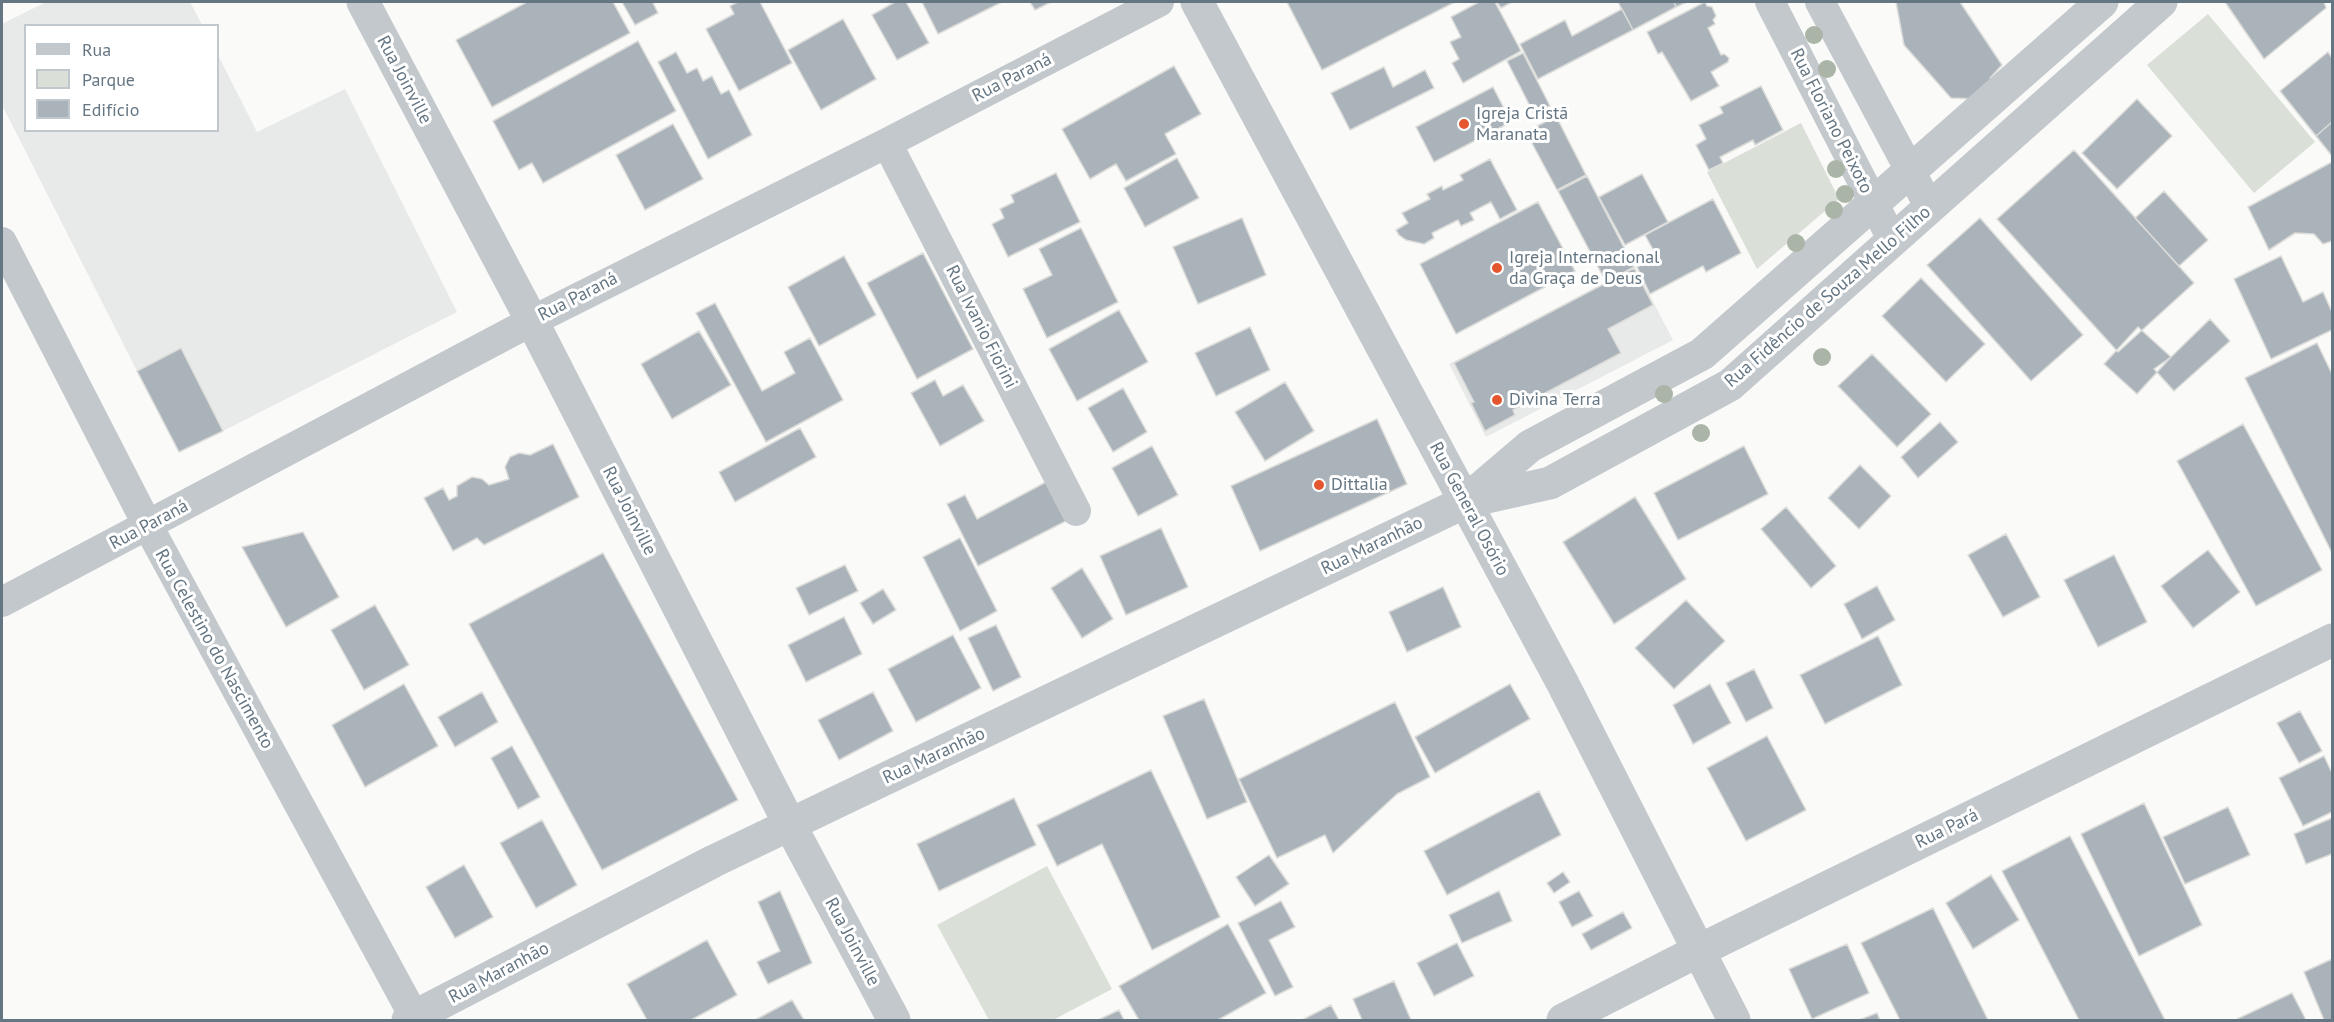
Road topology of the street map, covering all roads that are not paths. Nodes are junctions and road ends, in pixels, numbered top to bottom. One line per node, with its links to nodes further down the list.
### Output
1 (363, 2): 15 (street, Rua Joinville)
2 (1159, 2): 9 (street, Rua Paraná)
3 (1197, 2): 18 (street, Rua General Osório)
4 (1770, 2): 11 (street, Rua Floriano Peixoto)
5 (1820, 2): 10 (street)
6 (2161, 2): 8 (street, Rua Fidêncio de Souza Mello Filho)
7 (2096, 7): 8 (street); 10 (street)
8 (2116, 45): 12 (street, Rua Fidêncio de Souza Mello Filho)
9 (887, 143): 15 (street, Rua Paraná); 19 (street, Rua Ivanio Fiorini)
10 (1910, 170): 11 (street); 12 (street)
11 (1873, 203): 13 (street, Rua Floriano Peixoto); 16 (street)
12 (1930, 208): 13 (street, Rua Fidêncio de Souza Mello Filho)
13 (1893, 241): 17 (street, Rua Fidêncio de Souza Mello Filho)
14 (2, 242): 20 (street, Rua Celestino do Nascimento)
15 (532, 321): 20 (street, Rua Paraná); 23 (street, Rua Joinville)
16 (1702, 354): 17 (street); 18 (street)
17 (1730, 385): 18 (street, Rua Fidêncio de Souza Mello Filho)
18 (1465, 502): 23 (street, Rua Maranhão); 24 (street, Rua General Osório)
19 (1076, 511)
20 (148, 526): 21 (street, Rua Paraná); 25 (street, Rua Celestino do Nascimento)
21 (2, 602)
22 (2332, 640): 24 (street, Rua Pará)
23 (790, 825): 25 (street, Rua Maranhão); 26 (street, Rua Joinville)
24 (1698, 951): 27 (street, Rua Pará); 28 (street, Rua General Osório)
25 (413, 1019)
26 (894, 1020)
27 (1563, 1020)
28 (1734, 1020)

